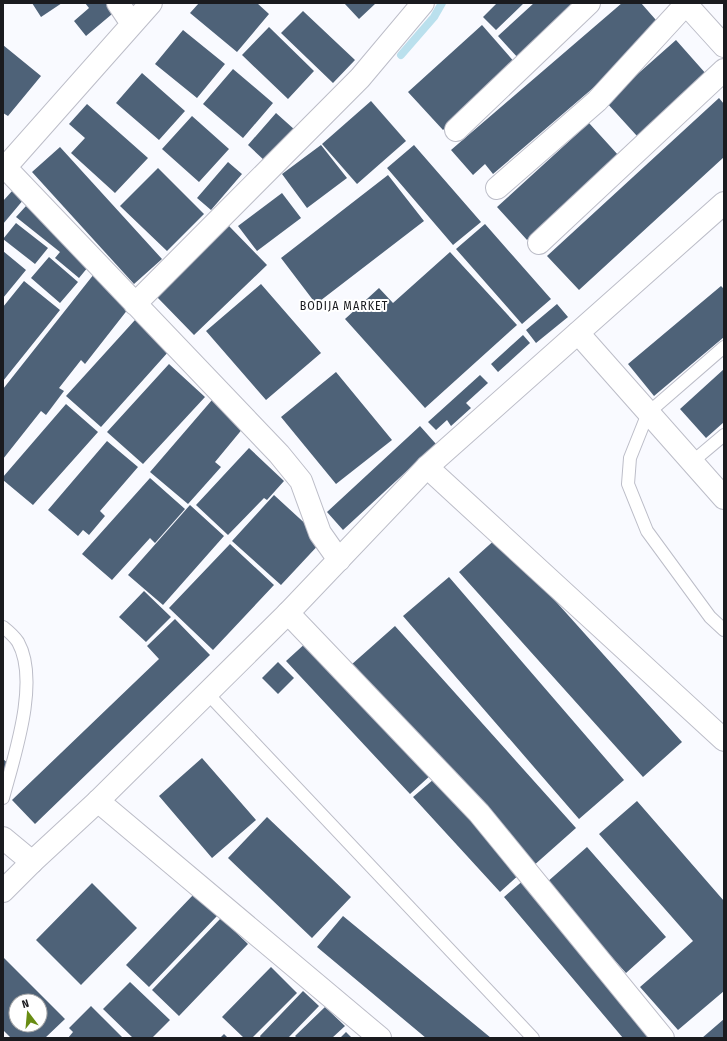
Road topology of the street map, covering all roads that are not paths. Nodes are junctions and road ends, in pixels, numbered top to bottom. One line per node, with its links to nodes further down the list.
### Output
1 (118, 3): 6 (street)
2 (151, 3): 6 (street)
3 (423, 3): 14 (street)
4 (589, 3): 9 (street)
5 (686, 4): 7 (street); 11 (street)
6 (132, 24): 10 (street)
7 (724, 46)
8 (724, 70): 13 (street)
9 (456, 130)
10 (4, 168): 14 (street)
11 (497, 188)
12 (724, 204): 15 (street)
13 (539, 243)
14 (135, 304): 22 (street)
15 (578, 333): 17 (street); 20 (street)
16 (724, 346): 17 (lane)
17 (648, 413): 19 (street); 25 (lane)
18 (724, 435): 19 (lane)
19 (692, 462): 21 (street)
20 (427, 466): 22 (street); 27 (street)
21 (724, 498)
22 (339, 560): 23 (street)
23 (288, 614): 26 (street); 35 (street)
24 (3, 627): 28 (lane)
25 (724, 630)
26 (207, 693): 29 (street); 34 (lane)
27 (724, 740)
28 (3, 798)
29 (98, 801): 31 (street); 33 (street)
30 (3, 838): 31 (street)
31 (32, 862): 32 (street)
32 (3, 891)
33 (380, 1038)
34 (533, 1038)
35 (663, 1038)

